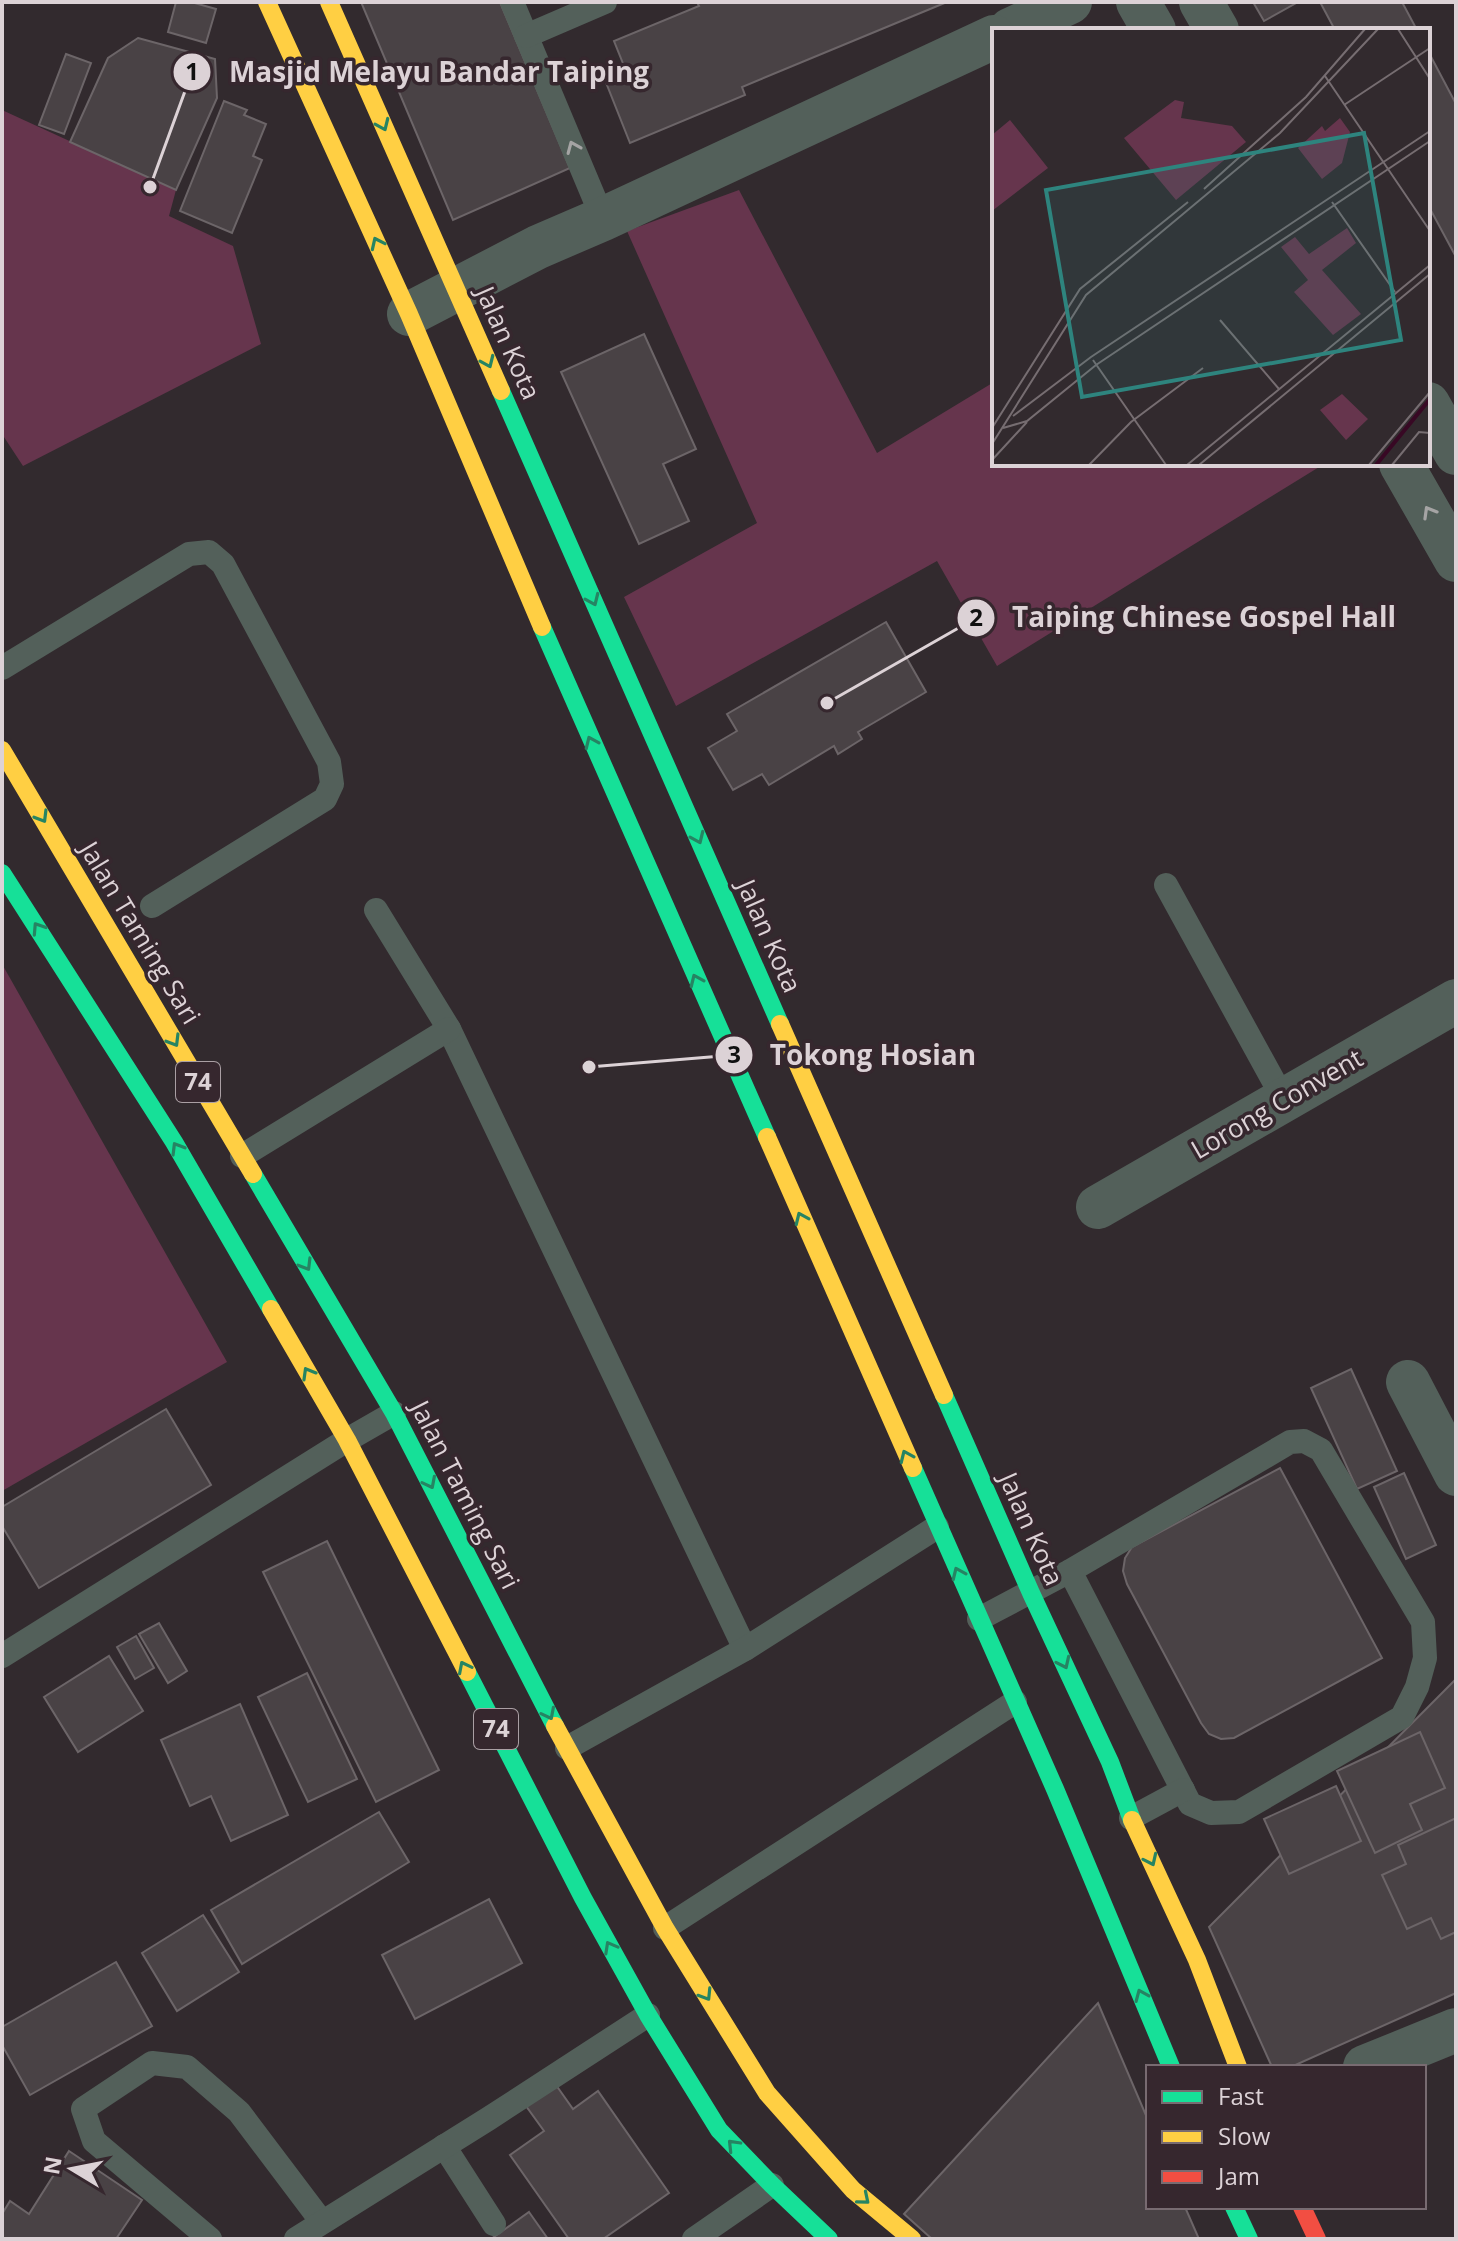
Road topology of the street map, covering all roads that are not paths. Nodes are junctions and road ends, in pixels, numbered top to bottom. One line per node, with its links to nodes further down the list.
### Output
1 (267, 2): 15 (main road, one-way to 1)
2 (329, 2): 14 (main road, Jalan Kota, one-way to 14)
3 (512, 2): 11 (lane)
4 (605, 2): 11 (lane)
5 (1070, 2): 8 (street)
6 (1138, 2): 9 (street)
7 (1201, 2): 10 (street)
8 (1014, 28)
9 (1153, 28)
10 (1216, 28)
11 (526, 36): 13 (lane, one-way to 11)
12 (992, 38): 13 (street)
13 (603, 219): 14 (street)
14 (455, 288): 15 (street); 37 (main road, Jalan Kota, one-way to 37)
15 (409, 314): 35 (main road, one-way to 15)
16 (1430, 408): 17 (street)
17 (1456, 453)
18 (1402, 466): 19 (street, one-way to 18)
19 (1456, 560)
20 (2, 668): 24 (lane)
21 (2, 750): 29 (main road, Jalan Taming Sari / 74, one-way to 29)
22 (2, 873): 33 (main road, 74, one-way to 22)
23 (1166, 885): 28 (lane)
24 (152, 906)
25 (376, 910): 27 (lane)
26 (1456, 1001): 28 (street, Lorong Convent)
27 (449, 1029): 29 (lane); 39 (lane)
28 (1284, 1100): 30 (street, Lorong Convent)
29 (242, 1156): 32 (main road, Jalan Taming Sari / 74, one-way to 32)
30 (1098, 1207)
31 (1408, 1382): 34 (street)
32 (394, 1413): 33 (lane); 42 (main road, Jalan Taming Sari / 74, one-way to 42)
33 (347, 1440): 40 (lane); 46 (main road, 74, one-way to 33)
34 (1456, 1474)
35 (937, 1527): 38 (main road, one-way to 35); 39 (lane)
36 (1070, 1571): 37 (lane); 43 (lane); 43 (lane)
37 (1031, 1593): 38 (lane); 44 (main road, Jalan Kota, one-way to 44)
38 (979, 1619): 41 (main road)
39 (745, 1649): 42 (lane)
40 (2, 1656)
41 (1015, 1702): 45 (lane); 48 (main road, one-way to 41)
42 (567, 1748): 45 (main road, Jalan Taming Sari / 74)
43 (1183, 1790): 44 (lane)
44 (1131, 1818): 49 (main road, Jalan Kota, one-way to 49)
45 (665, 1928): 61 (main road, Jalan Taming Sari / 74, one-way to 61)
46 (648, 2015): 51 (lane); 52 (main road, 74, one-way to 46)
47 (1456, 2030): 50 (street)
48 (1170, 2065)
49 (1237, 2065)
50 (1370, 2065)
51 (444, 2146): 55 (lane); 56 (lane)
52 (772, 2185): 59 (lane); 60 (main road, 74)
53 (1235, 2209): 62 (main road)
54 (1303, 2209): 63 (main road)
55 (322, 2222): 57 (lane); 58 (lane)
56 (494, 2224)
57 (210, 2239)
58 (296, 2239)
59 (694, 2239)
60 (829, 2239)
61 (912, 2239)
62 (1249, 2239)
63 (1317, 2239)

